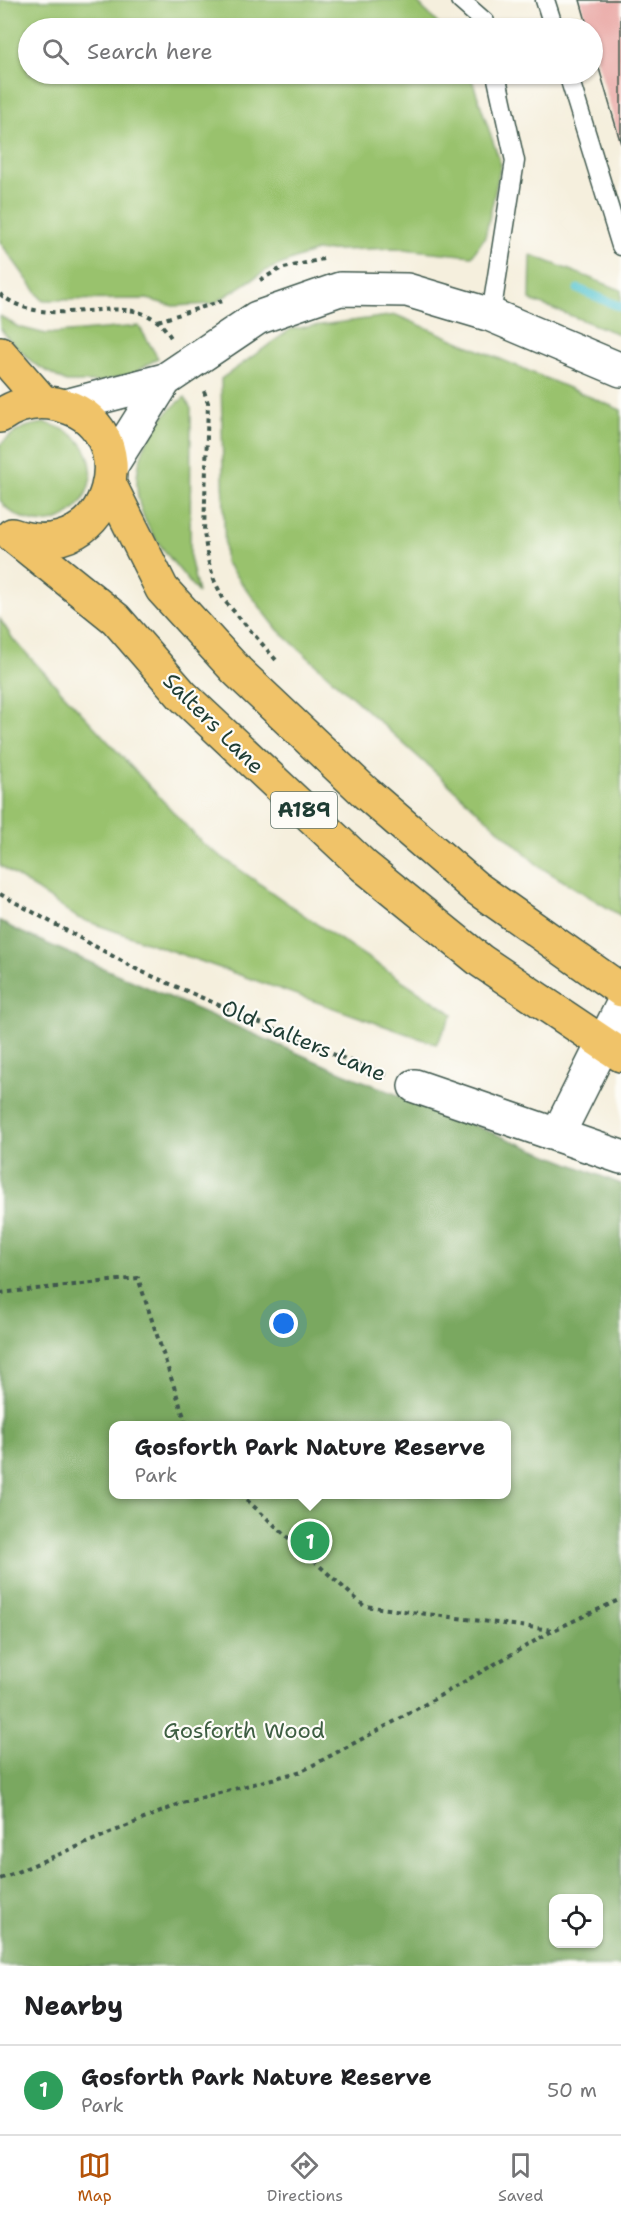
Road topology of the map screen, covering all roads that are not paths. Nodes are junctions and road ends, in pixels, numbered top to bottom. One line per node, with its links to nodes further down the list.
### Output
1 (545, 0): 4 (lane)
2 (465, 2): 3 (lane)
3 (481, 18)
4 (551, 18)
5 (498, 84): 8 (lane)
6 (571, 84): 7 (lane)
7 (621, 246)
8 (491, 315): 10 (street); 11 (street)
9 (0, 353): 12 (main road, A189)
10 (621, 370)
11 (165, 380): 12 (street); 14 (street)
12 (54, 403): 13 (main road); 14 (main road, A189)
13 (0, 417)
14 (111, 475): 15 (main road, A189); 16 (main road, A189)
15 (6, 532): 18 (main road, Salters Lane / A189)
16 (621, 990)
17 (621, 1008): 18 (street)
18 (612, 1050): 20 (street)
19 (415, 1086): 20 (street, Old Salters Lane)
20 (558, 1134): 21 (street, Old Salters Lane)
21 (621, 1157)

